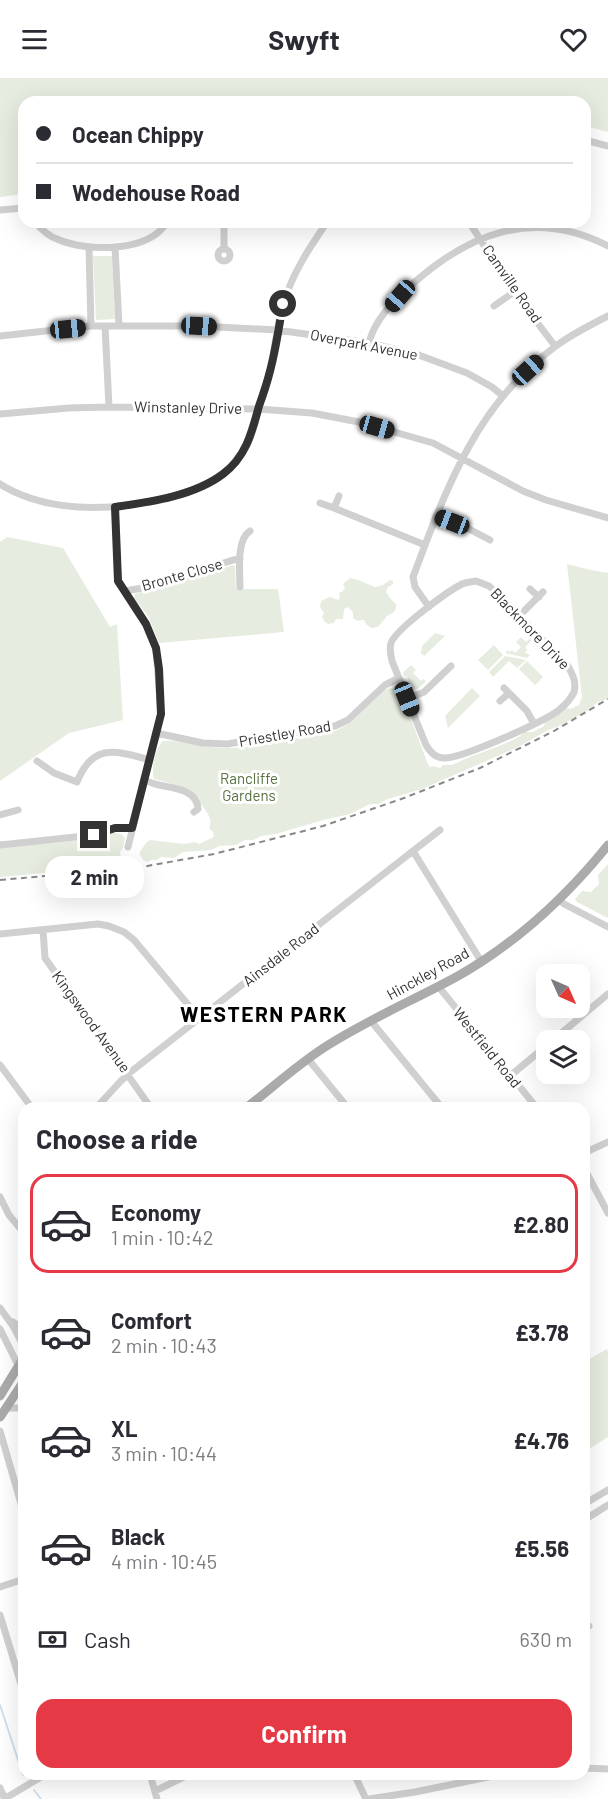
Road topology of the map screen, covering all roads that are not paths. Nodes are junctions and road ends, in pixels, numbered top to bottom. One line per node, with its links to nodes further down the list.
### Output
1 (591, 142): 2 (street)
2 (608, 146)
3 (18, 208): 4 (street)
4 (0, 210)
5 (40, 228): 12 (street)
6 (162, 228): 13 (street)
7 (224, 228): 14 (street)
8 (323, 228): 21 (street)
9 (473, 228): 10 (street, Camville Road)
10 (481, 239): 11 (street); 15 (street, Camville Road); 23 (street)
11 (608, 246)
12 (89, 247): 13 (street); 18 (street)
13 (115, 247): 20 (street)
14 (224, 249)
15 (514, 292): 16 (street); 24 (street, Camville Road)
16 (494, 306)
17 (608, 316): 24 (street)
18 (91, 326): 19 (street, Overpark Avenue); 22 (street, Overpark Avenue)
19 (105, 326): 20 (street, Overpark Avenue); 26 (street)
20 (119, 326): 21 (street, Overpark Avenue)
21 (277, 330): 23 (street, Overpark Avenue); 27 (street)
22 (0, 336)
23 (369, 343): 25 (street, Overpark Avenue)
24 (555, 346): 25 (street)
25 (503, 396): 29 (street)
26 (109, 407): 27 (street, Winstanley Drive); 28 (street, Winstanley Drive)
27 (258, 409): 29 (street, Winstanley Drive); 33 (street)
28 (0, 414)
29 (462, 457): 35 (street); 36 (street, Winstanley Drive)
30 (0, 484): 33 (street)
31 (339, 496): 34 (street)
32 (320, 503): 34 (street)
33 (115, 507): 43 (street)
34 (334, 508): 39 (street)
35 (436, 516): 38 (street); 39 (street)
36 (608, 518)
37 (250, 531): 40 (street, Bronte Close)
38 (490, 540)
39 (425, 545): 44 (street)
40 (240, 559): 41 (street, Bronte Close); 43 (street, Bronte Close)
41 (240, 587)
42 (530, 589): 45 (street)
43 (125, 591): 51 (street)
44 (429, 607): 45 (street, Blackmore Drive); 47 (street, Blackmore Drive)
45 (519, 616): 50 (street, Blackmore Drive)
46 (451, 666): 48 (street)
47 (399, 678): 48 (street, Blackmore Drive); 51 (street, Priestley Road)
48 (407, 699): 50 (street, Blackmore Drive)
49 (500, 701): 50 (street)
50 (534, 724)
51 (156, 734): 52 (street)
52 (150, 760): 53 (street); 54 (street)
53 (39, 766)
54 (144, 780): 56 (street); 58 (street)
55 (18, 810): 57 (street)
56 (199, 811)
57 (0, 815)
58 (132, 828): 60 (street); 62 (street)
59 (440, 830): 63 (street, Ainsdale Road)
60 (0, 845)
61 (608, 845): 64 (main road, Hinckley Road)
62 (128, 847)
63 (413, 850): 68 (street); 71 (street, Ainsdale Road)
64 (559, 899): 65 (street); 68 (main road, Hinckley Road)
65 (608, 927)
66 (43, 930): 67 (street); 71 (street); 77 (street, Kingswood Avenue)
67 (0, 934)
68 (481, 961): 69 (main road, Hinckley Road)
69 (438, 986): 72 (main road, Hinckley Road); 78 (street, Westfield Road)
70 (608, 994): 73 (street)
71 (200, 1019): 77 (street, Ainsdale Road)
72 (371, 1021): 75 (main road, Hinckley Road); 84 (street)
73 (565, 1030)
74 (536, 1054): 78 (street)
75 (308, 1059): 82 (main road, Hinckley Road); 83 (street)
76 (0, 1065): 79 (street)
77 (128, 1074): 80 (street, Ainsdale Road); 81 (street, Kingswood Avenue)
78 (510, 1076): 85 (street, Westfield Road)
79 (28, 1102)
80 (102, 1102)
81 (147, 1102)
82 (254, 1102)
83 (343, 1102)
84 (437, 1102)
85 (532, 1102)
86 (608, 1142): 87 (street)
87 (590, 1150)
88 (590, 1179): 90 (street)
89 (0, 1197): 91 (street)
90 (608, 1213)
91 (18, 1226)
92 (0, 1308): 93 (street)
93 (6, 1317): 94 (street); 96 (street)
94 (18, 1326)
95 (0, 1329): 97 (street)
96 (18, 1337)
97 (18, 1355)
98 (18, 1367): 100 (main road)
99 (18, 1389): 101 (main road)
100 (0, 1396)
101 (6, 1408): 102 (street); 103 (main road)
102 (18, 1408)
103 (0, 1417)
104 (0, 1431): 106 (street)
105 (608, 1490): 107 (street)
106 (18, 1493)
107 (590, 1500)
108 (608, 1505): 109 (street)
109 (590, 1516)
110 (18, 1581): 111 (street)
111 (0, 1587)
112 (0, 1615): 113 (street)
113 (18, 1674)
114 (590, 1768): 115 (street)
115 (608, 1769)
116 (35, 1780): 123 (street)
117 (152, 1780): 122 (street)
118 (180, 1780): 122 (street)
119 (357, 1780): 124 (street)
120 (473, 1780): 124 (street)
121 (0, 1788): 123 (street)
122 (156, 1795)
123 (4, 1799)
124 (368, 1799)

